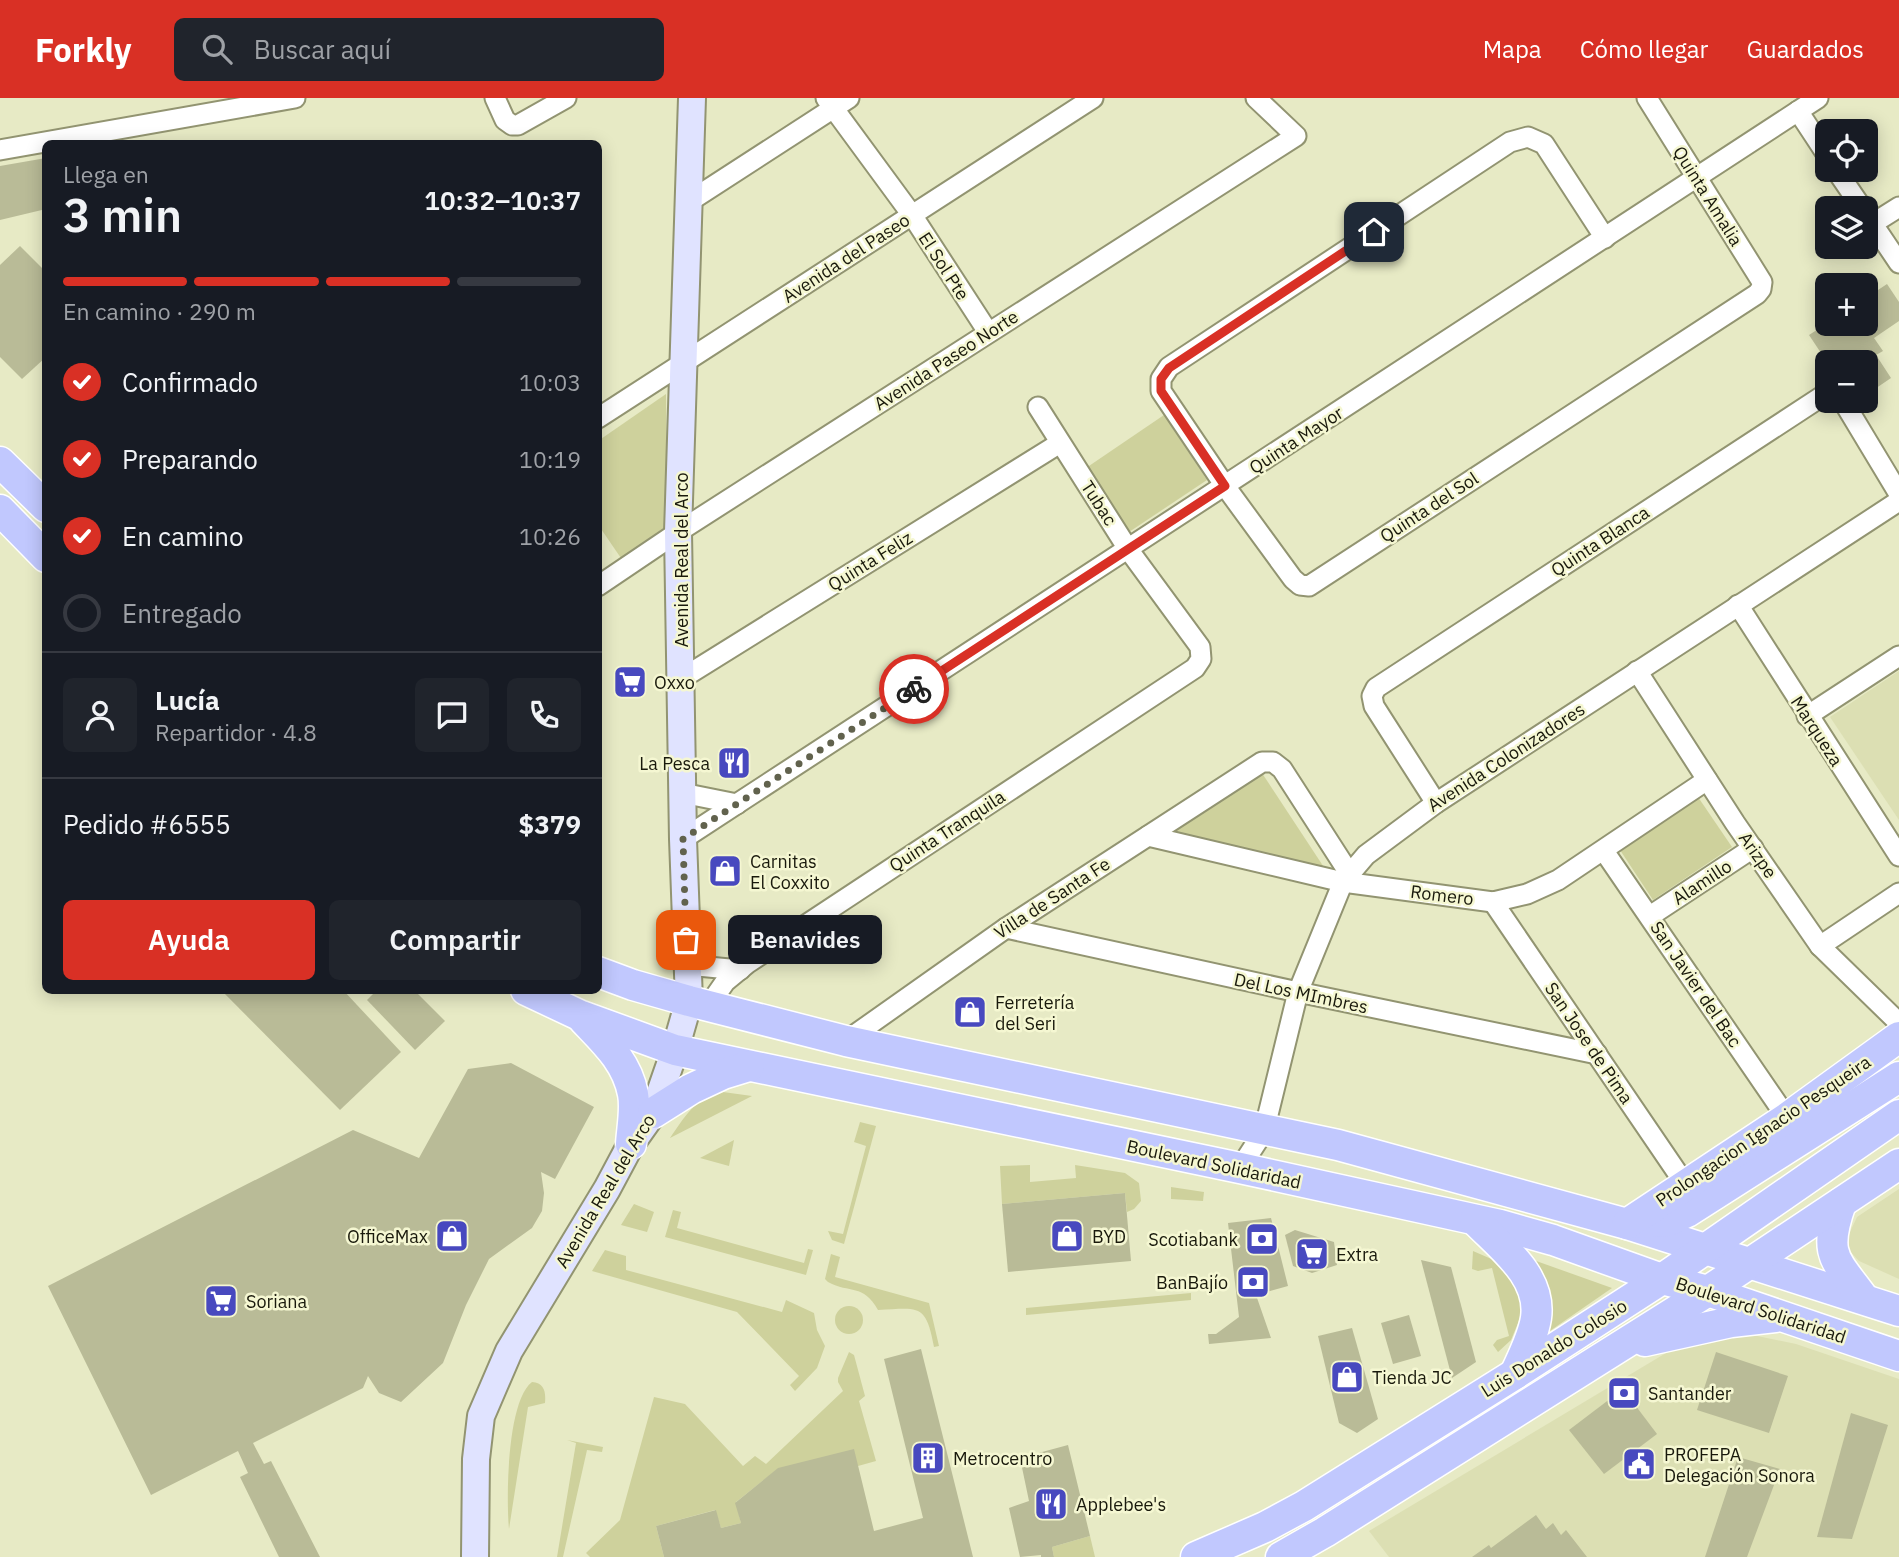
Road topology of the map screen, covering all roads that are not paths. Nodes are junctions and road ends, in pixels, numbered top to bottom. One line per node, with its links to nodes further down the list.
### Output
1 (495, 98): 2 (street)
2 (566, 98)
3 (692, 98): 16 (street, Avenida Real del Arco)
4 (1093, 98): 19 (street, Avenida del Paseo)
5 (1256, 98): 24 (street, Avenida Paseo Norte)
6 (1647, 98): 15 (street, Quinta Amalia)
7 (1818, 98): 10 (street, Quinta Mayor)
8 (280, 99): 12 (street)
9 (836, 102): 16 (street); 19 (street, El Sol Pte)
10 (1798, 111): 11 (street); 15 (street, Quinta Mayor)
11 (1815, 137)
12 (55, 140)
13 (42, 142): 14 (street)
14 (0, 150)
15 (1697, 177): 21 (street, Quinta Mayor); 23 (street, Quinta Amalia)
16 (690, 201): 25 (street, Avenida Real del Arco)
17 (1899, 206): 18 (street)
18 (1878, 212)
19 (912, 215): 24 (street, El Sol Pte); 25 (street, Avenida del Paseo)
20 (1878, 233): 22 (street)
21 (1605, 237): 32 (street, Quinta Mayor); 32 (street, Quinta del Sol)
22 (1899, 263)
23 (1757, 294): 32 (street, Quinta del Sol)
24 (988, 332): 37 (street, Avenida Paseo Norte)
25 (685, 362): 29 (street, Avenida del Paseo); 37 (street, Avenida Real del Arco)
26 (1815, 401): 49 (street, Quinta Blanca)
27 (1038, 407): 30 (street, Tubac)
28 (1850, 413): 33 (street)
29 (602, 415)
30 (1060, 443): 38 (street, Tubac); 45 (street, Quinta Feliz)
31 (0, 462): 35 (main road)
32 (1225, 486): 38 (street, Quinta Mayor)
33 (1899, 494)
34 (1899, 501): 41 (street, Avenida Colonizadores)
35 (42, 503)
36 (0, 510): 39 (main road)
37 (678, 532): 40 (street, Avenida Paseo Norte); 45 (street, Avenida Real del Arco)
38 (1128, 549): 43 (street, Tubac); 50 (street, Quinta Mayor)
39 (42, 553)
40 (602, 583)
41 (1738, 605): 44 (street, Avenida Colonizadores); 46 (street, Marqueza)
42 (1899, 656): 46 (street)
43 (1195, 668): 63 (street, Quinta Tranquila)
44 (1637, 671): 47 (street, Arizpe); 49 (street, Avenida Colonizadores)
45 (681, 679): 48 (street, Avenida Real del Arco)
46 (1807, 716): 55 (street, Marqueza)
47 (1707, 780): 53 (street, Arizpe); 54 (street, Romero)
48 (682, 793): 50 (street); 52 (street, Avenida Real del Arco)
49 (1436, 803): 56 (street, Avenida Colonizadores)
50 (737, 804): 52 (street, Quinta Mayor)
51 (1148, 836): 56 (street, Romero); 56 (street, Villa de Santa Fe); 60 (street, Villa de Santa Fe)
52 (683, 839): 62 (street, Avenida Real del Arco)
53 (1753, 848): 59 (street, Alamillo); 61 (street, Arizpe)
54 (1604, 851): 58 (street, Romero); 59 (street, San Javier del Bac)
55 (1899, 856)
56 (1346, 877): 58 (street, Romero); 65 (street, Avenida Colonizadores)
57 (1899, 894): 61 (street)
58 (1493, 902): 73 (street, San Jose de Pima)
59 (1650, 916): 78 (street, San Javier del Bac)
60 (1006, 928): 65 (street, Del Los MImbres); 71 (street, Villa de Santa Fe)
61 (1820, 946): 69 (street, Arizpe)
62 (687, 965): 63 (street); 67 (street, Avenida Real del Arco)
63 (740, 970): 67 (street, Quinta Tranquila)
64 (602, 973): 67 (main road)
65 (1298, 992): 73 (street, Del Los MImbres); 79 (street, Avenida Colonizadores)
66 (534, 994): 68 (main road, Boulevard Solidaridad)
67 (699, 1003): 71 (main road); 72 (street, Avenida Real del Arco)
68 (579, 1015): 72 (main road, Boulevard Solidaridad); 80 (main road)
69 (1899, 1023)
70 (1899, 1037): 78 (main road, Prolongacion Ignacio Pesqueira)
71 (846, 1041): 79 (main road)
72 (675, 1050): 74 (main road, Boulevard Solidaridad); 76 (street, Avenida Real del Arco)
73 (1597, 1054): 83 (street, San Jose de Pima)
74 (749, 1066): 76 (main road); 82 (main road, Boulevard Solidaridad)
75 (1899, 1077): 86 (main road)
76 (653, 1112): 80 (street, Avenida Real del Arco)
77 (1899, 1115): 87 (main road, Luis Donaldo Colosio)
78 (1787, 1118): 83 (main road, Prolongacion Ignacio Pesqueira)
79 (1264, 1131): 82 (street, Avenida Colonizadores); 86 (main road)
80 (631, 1144): 98 (street, Avenida Real del Arco)
81 (1899, 1164): 84 (main road, Luis Donaldo Colosio)
82 (1240, 1168): 85 (main road, Boulevard Solidaridad)
83 (1685, 1184): 86 (main road, Prolongacion Ignacio Pesqueira)
84 (1841, 1203): 88 (main road, Luis Donaldo Colosio); 91 (main road)
85 (1475, 1220): 89 (main road, Boulevard Solidaridad); 96 (main road)
86 (1627, 1224): 87 (main road)
87 (1705, 1249): 88 (main road); 89 (main road, Luis Donaldo Colosio)
88 (1751, 1263): 90 (main road, Luis Donaldo Colosio); 91 (main road)
89 (1662, 1279): 90 (main road, Boulevard Solidaridad); 96 (main road, Luis Donaldo Colosio)
90 (1708, 1291): 93 (main road, Boulevard Solidaridad); 94 (main road, Luis Donaldo Colosio)
91 (1864, 1299): 92 (main road)
92 (1899, 1311)
93 (1782, 1316): 94 (main road); 95 (main road, Boulevard Solidaridad)
94 (1614, 1350): 97 (main road, Luis Donaldo Colosio)
95 (1899, 1356)
96 (1516, 1374): 99 (main road, Luis Donaldo Colosio)
97 (1297, 1553)
98 (475, 1557)
99 (1196, 1557)

